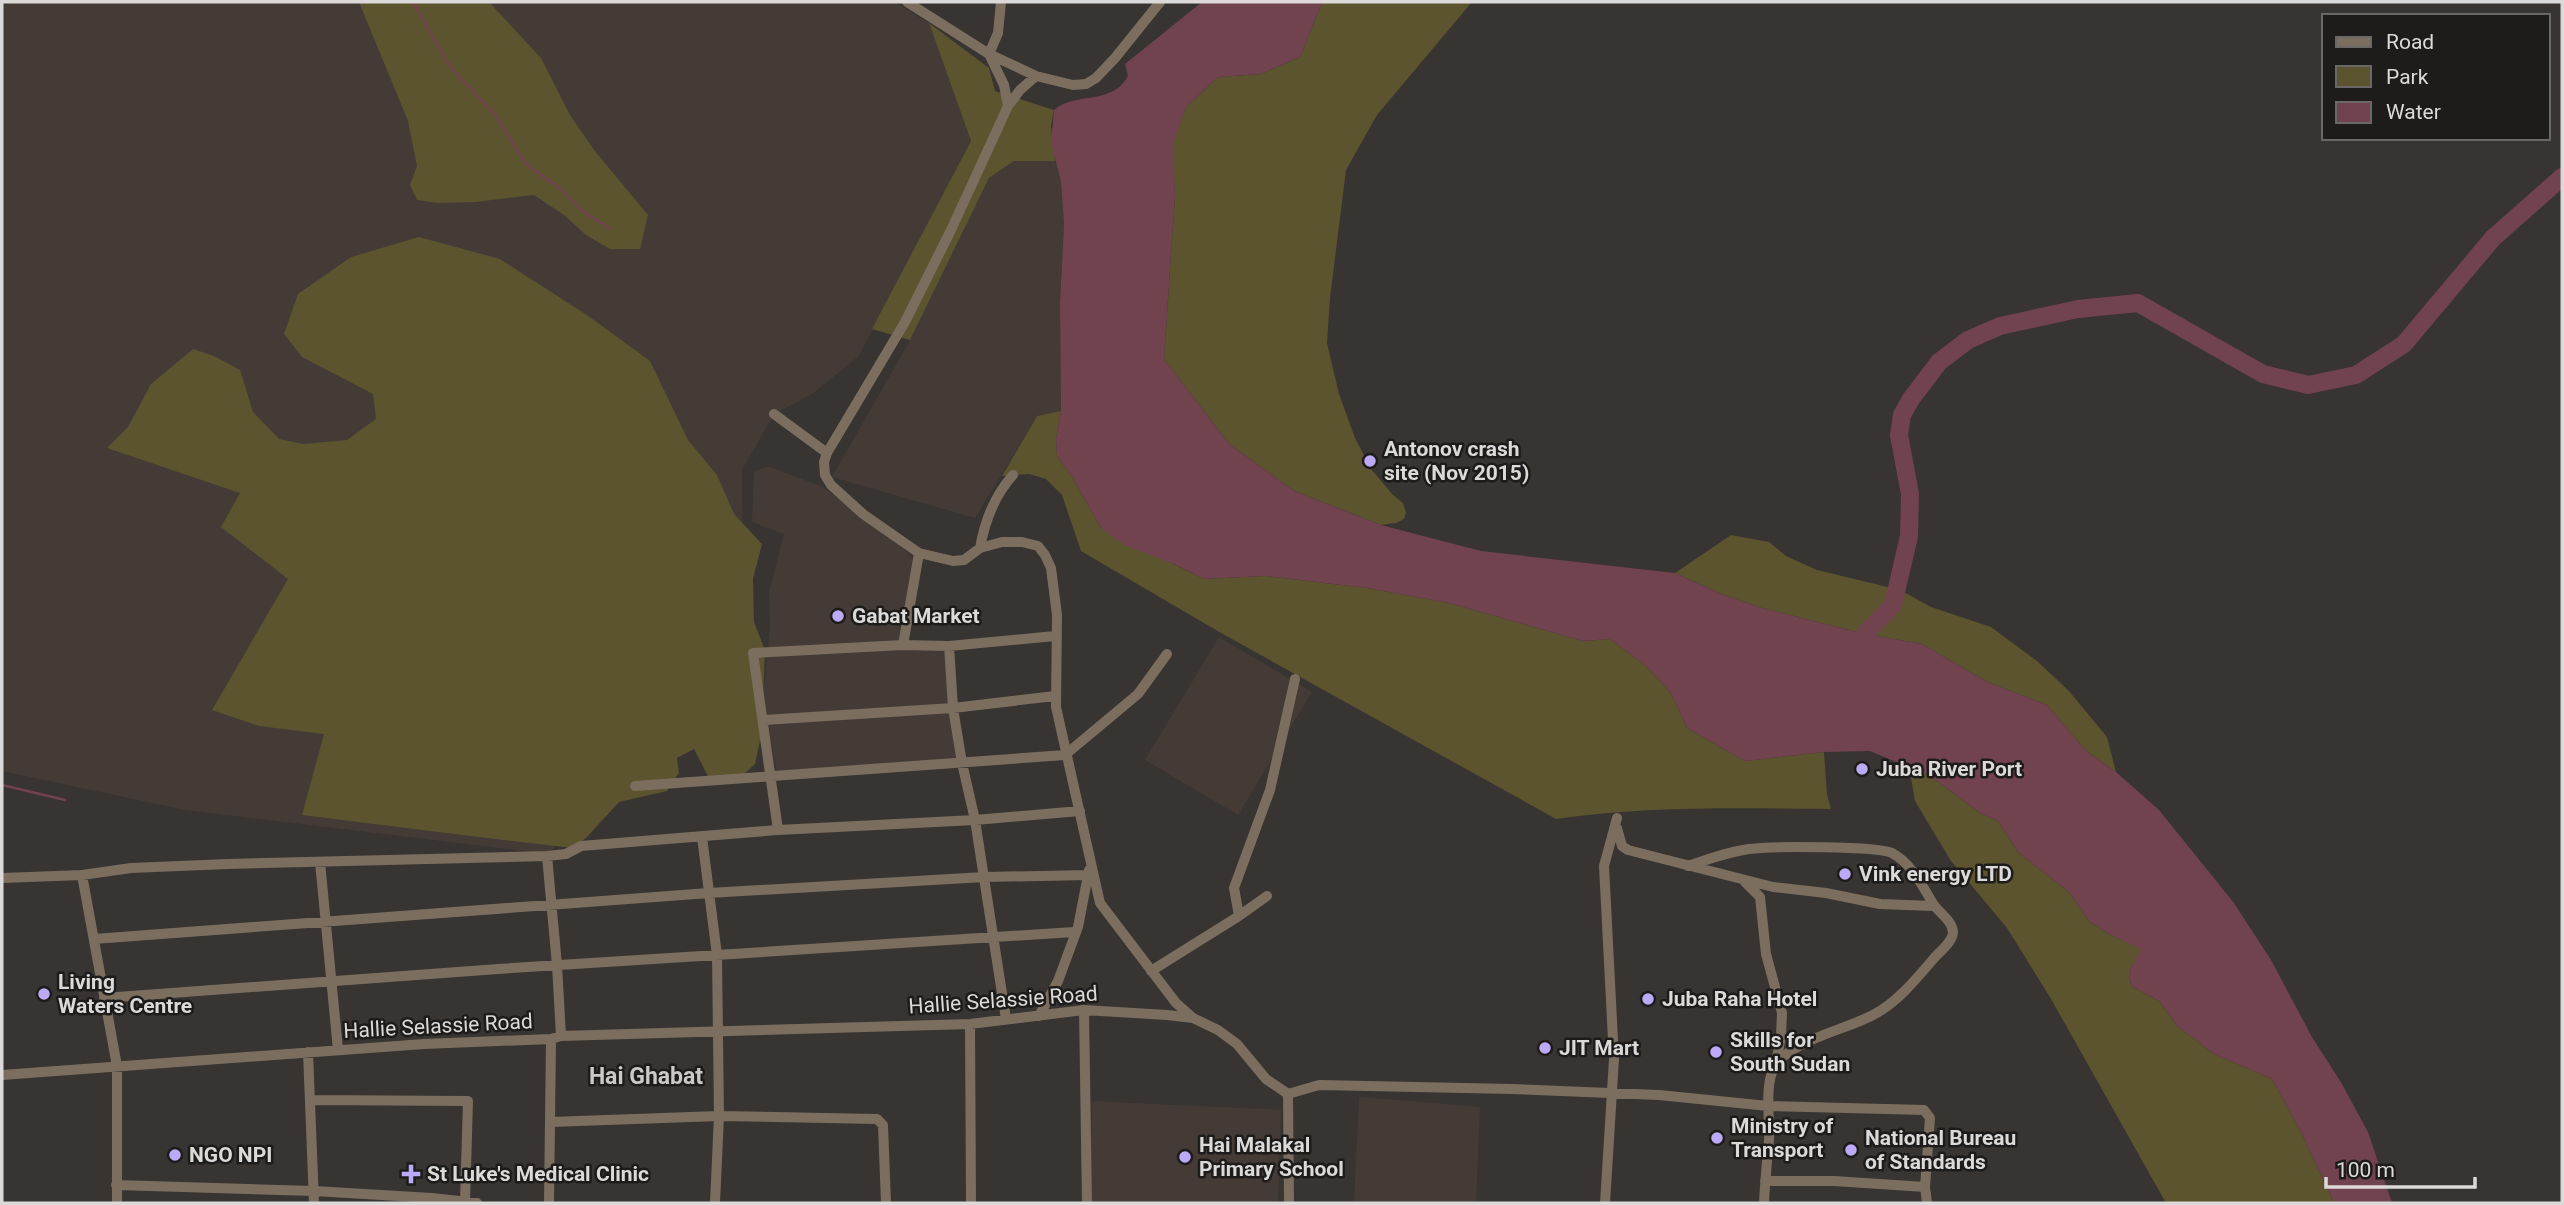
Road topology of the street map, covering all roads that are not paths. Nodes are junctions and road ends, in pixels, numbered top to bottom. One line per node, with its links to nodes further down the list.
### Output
1 (907, 2): 4 (street)
2 (1001, 2): 4 (street)
3 (1160, 2): 5 (street)
4 (989, 54): 5 (street); 6 (street)
5 (1035, 76): 6 (street)
6 (1008, 106): 8 (street)
7 (774, 414): 8 (street)
8 (827, 453): 11 (street)
9 (1013, 475): 10 (street)
10 (980, 548): 11 (street); 12 (street)
11 (919, 553): 13 (street)
12 (1055, 636): 14 (street); 17 (street)
13 (903, 645): 14 (street); 19 (street)
14 (949, 646): 18 (street)
15 (1167, 654): 20 (street)
16 (1295, 679): 41 (street)
17 (1055, 696): 18 (street); 20 (street)
18 (953, 708): 19 (street); 21 (street)
19 (764, 720): 22 (street)
20 (1065, 755): 21 (street); 24 (street)
21 (962, 762): 22 (street); 25 (street)
22 (772, 776): 23 (street); 26 (street)
23 (635, 786)
24 (1080, 810): 25 (street); 28 (street)
25 (975, 820): 26 (street); 34 (street)
26 (778, 830): 27 (street)
27 (702, 837): 29 (street); 37 (street)
28 (1087, 839): 33 (street); 48 (street)
29 (547, 856): 30 (street); 39 (street)
30 (320, 862): 32 (street); 42 (street)
31 (1688, 866): 36 (street); 40 (street); 63 (street)
32 (82, 874): 35 (street); 45 (street)
33 (1089, 875): 34 (street); 43 (street)
34 (985, 877): 37 (street); 44 (street)
35 (2, 878)
36 (1742, 879): 40 (street); 61 (street)
37 (709, 893): 39 (street); 46 (street)
38 (1267, 895): 41 (street)
39 (552, 905): 42 (street); 47 (street)
40 (1933, 906): 61 (street)
41 (1239, 916): 48 (street)
42 (326, 921): 45 (street); 49 (street)
43 (1074, 932): 44 (street); 52 (street)
44 (993, 937): 46 (street); 54 (street)
45 (94, 939): 50 (street)
46 (717, 955): 47 (street); 56 (street)
47 (557, 965): 49 (street); 57 (street)
48 (1151, 971): 53 (street)
49 (332, 981): 50 (street); 58 (street)
50 (104, 998): 60 (street)
51 (1084, 1010): 52 (street, Hallie Selassie Road); 53 (street, Hallie Selassie Road); 81 (street)
52 (1039, 1016): 54 (street, Hallie Selassie Road)
53 (1193, 1018): 64 (street, Hallie Selassie Road)
54 (1006, 1019): 55 (street, Hallie Selassie Road)
55 (970, 1024): 56 (street, Hallie Selassie Road); 80 (street)
56 (718, 1033): 57 (street, Hallie Selassie Road); 67 (street)
57 (556, 1038): 58 (street, Hallie Selassie Road); 68 (street)
58 (338, 1050): 59 (street, Hallie Selassie Road)
59 (308, 1052): 60 (street, Hallie Selassie Road); 65 (street)
60 (117, 1066): 62 (street, Hallie Selassie Road); 70 (street)
61 (1775, 1066): 66 (street)
62 (2, 1075)
63 (1611, 1093): 64 (street); 66 (street); 83 (street)
64 (1288, 1094): 82 (street)
65 (311, 1100): 72 (street); 73 (street)
66 (1768, 1106): 69 (street); 71 (street)
67 (719, 1116): 68 (street); 78 (street); 79 (street)
68 (550, 1122): 77 (street)
69 (1765, 1181): 71 (street); 84 (street)
70 (116, 1185): 72 (street); 74 (street)
71 (1925, 1187): 85 (street)
72 (314, 1191): 73 (street); 75 (street)
73 (465, 1202): 76 (street)
74 (117, 1203)
75 (314, 1203)
76 (477, 1203)
77 (549, 1203)
78 (715, 1203)
79 (886, 1203)
80 (971, 1203)
81 (1087, 1203)
82 (1289, 1203)
83 (1605, 1203)
84 (1764, 1203)
85 (1927, 1203)

